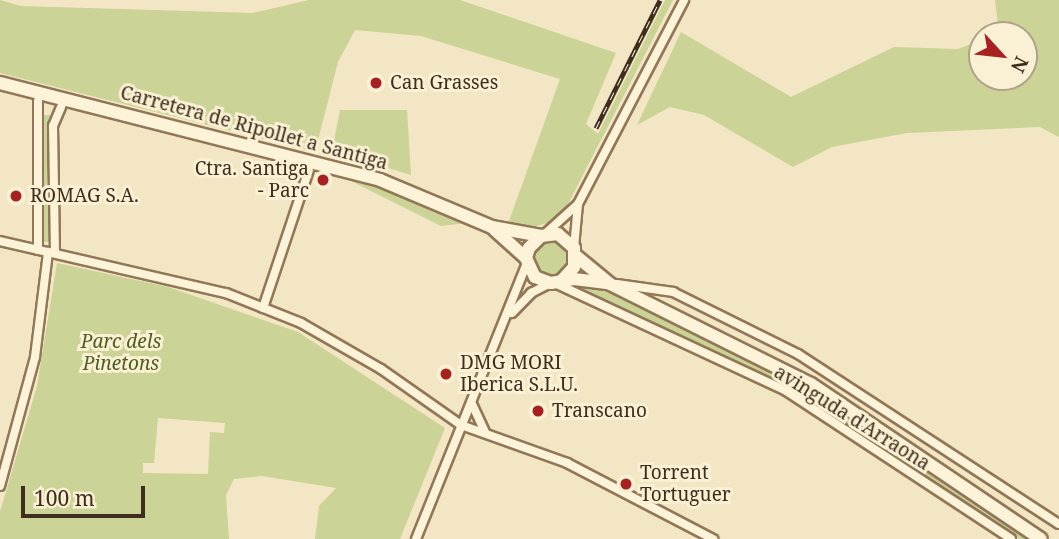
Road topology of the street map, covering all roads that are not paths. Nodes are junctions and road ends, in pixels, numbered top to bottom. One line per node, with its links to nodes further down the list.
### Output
1 (684, 0): 6 (street)
2 (0, 83): 7 (main road, Carretera de Ripollet a Santiga)
3 (38, 102): 10 (street)
4 (61, 107): 12 (street)
5 (309, 170): 16 (street)
6 (578, 204): 8 (street); 11 (street)
7 (492, 228): 8 (main road); 13 (main road)
8 (543, 235): 11 (main road); 13 (main road)
9 (0, 241): 10 (street)
10 (38, 250): 12 (street)
11 (575, 252): 14 (main road); 15 (main road)
12 (51, 253): 16 (street); 21 (street)
13 (527, 261): 14 (main road); 17 (street)
14 (556, 282): 15 (main road); 17 (street); 26 (street, avinguda d'Arraona)
15 (610, 284): 23 (street, avinguda d'Arraona); 27 (main road)
16 (263, 308): 19 (street)
17 (510, 316): 18 (street)
18 (471, 402): 19 (street); 20 (street)
19 (461, 425): 20 (street); 24 (street)
20 (487, 434): 25 (street)
21 (3, 467): 22 (street)
22 (0, 486)
23 (1059, 524)
24 (416, 539)
25 (713, 539)
26 (1012, 539)
27 (1041, 539)

